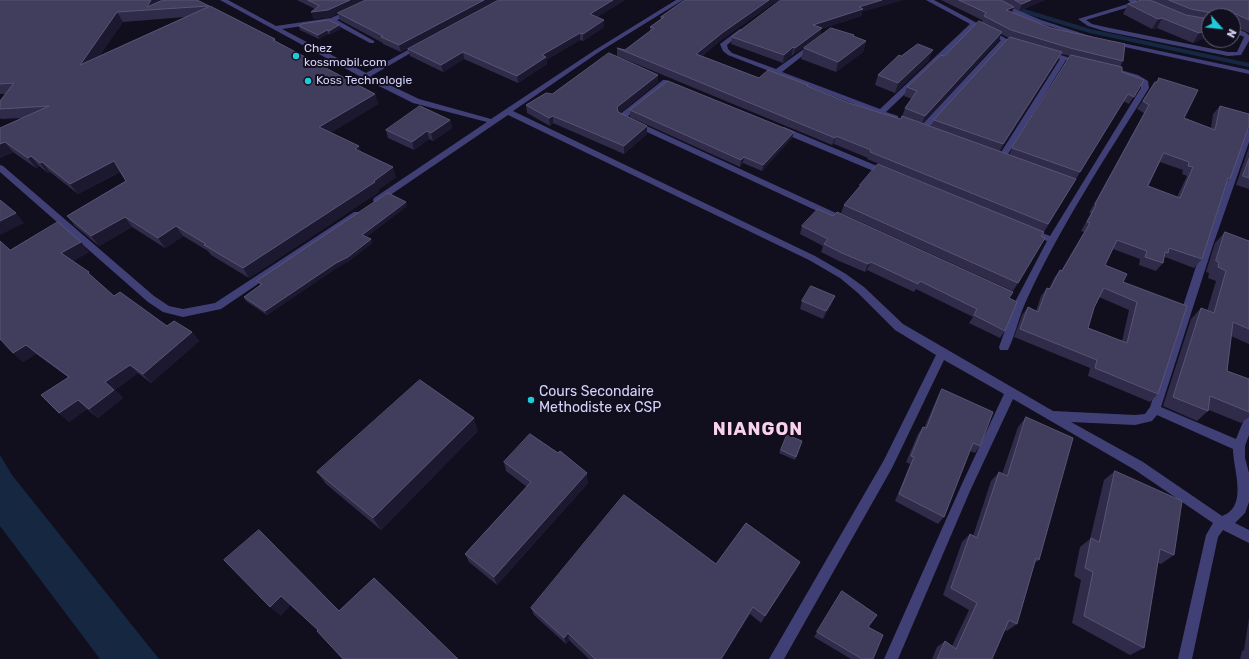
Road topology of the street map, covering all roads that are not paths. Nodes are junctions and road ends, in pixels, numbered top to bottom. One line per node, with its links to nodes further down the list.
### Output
1 (223, 0): 11 (street)
2 (376, 0): 8 (street)
3 (680, 0): 26 (street)
4 (929, 0): 9 (street)
5 (989, 0): 23 (street)
6 (1134, 1): 7 (street); 12 (street)
7 (1157, 12)
8 (332, 20): 11 (street); 15 (street)
9 (974, 24): 14 (street); 27 (street)
10 (747, 26): 22 (street)
11 (275, 28): 24 (street)
12 (1241, 33)
13 (820, 40): 22 (street)
14 (1005, 40): 17 (street); 31 (street)
15 (372, 42)
16 (426, 42): 24 (street)
17 (1027, 47)
18 (1042, 51): 19 (street)
19 (1064, 58): 20 (street); 33 (street)
20 (1086, 63)
21 (1107, 69): 38 (street)
22 (776, 72): 27 (street)
23 (1249, 72)
24 (365, 77): 29 (street)
25 (666, 82): 36 (street)
26 (509, 112): 29 (street); 40 (street)
27 (880, 113): 28 (street)
28 (901, 121)
29 (494, 122): 34 (street)
30 (776, 128): 35 (street)
31 (923, 129)
32 (1249, 131): 42 (street)
33 (1002, 157)
34 (0, 168)
35 (892, 176)
36 (855, 225)
37 (1023, 229): 38 (street)
38 (1052, 240): 39 (street)
39 (1004, 347)
40 (942, 354): 41 (street); 48 (street)
41 (1010, 393): 43 (street); 49 (street)
42 (1155, 409): 43 (street); 45 (street)
43 (1050, 415): 46 (street)
44 (1249, 420): 45 (street)
45 (1239, 446): 46 (street)
46 (1221, 522): 47 (street); 50 (street)
47 (1249, 537)
48 (776, 659)
49 (891, 659)
50 (1185, 659)

